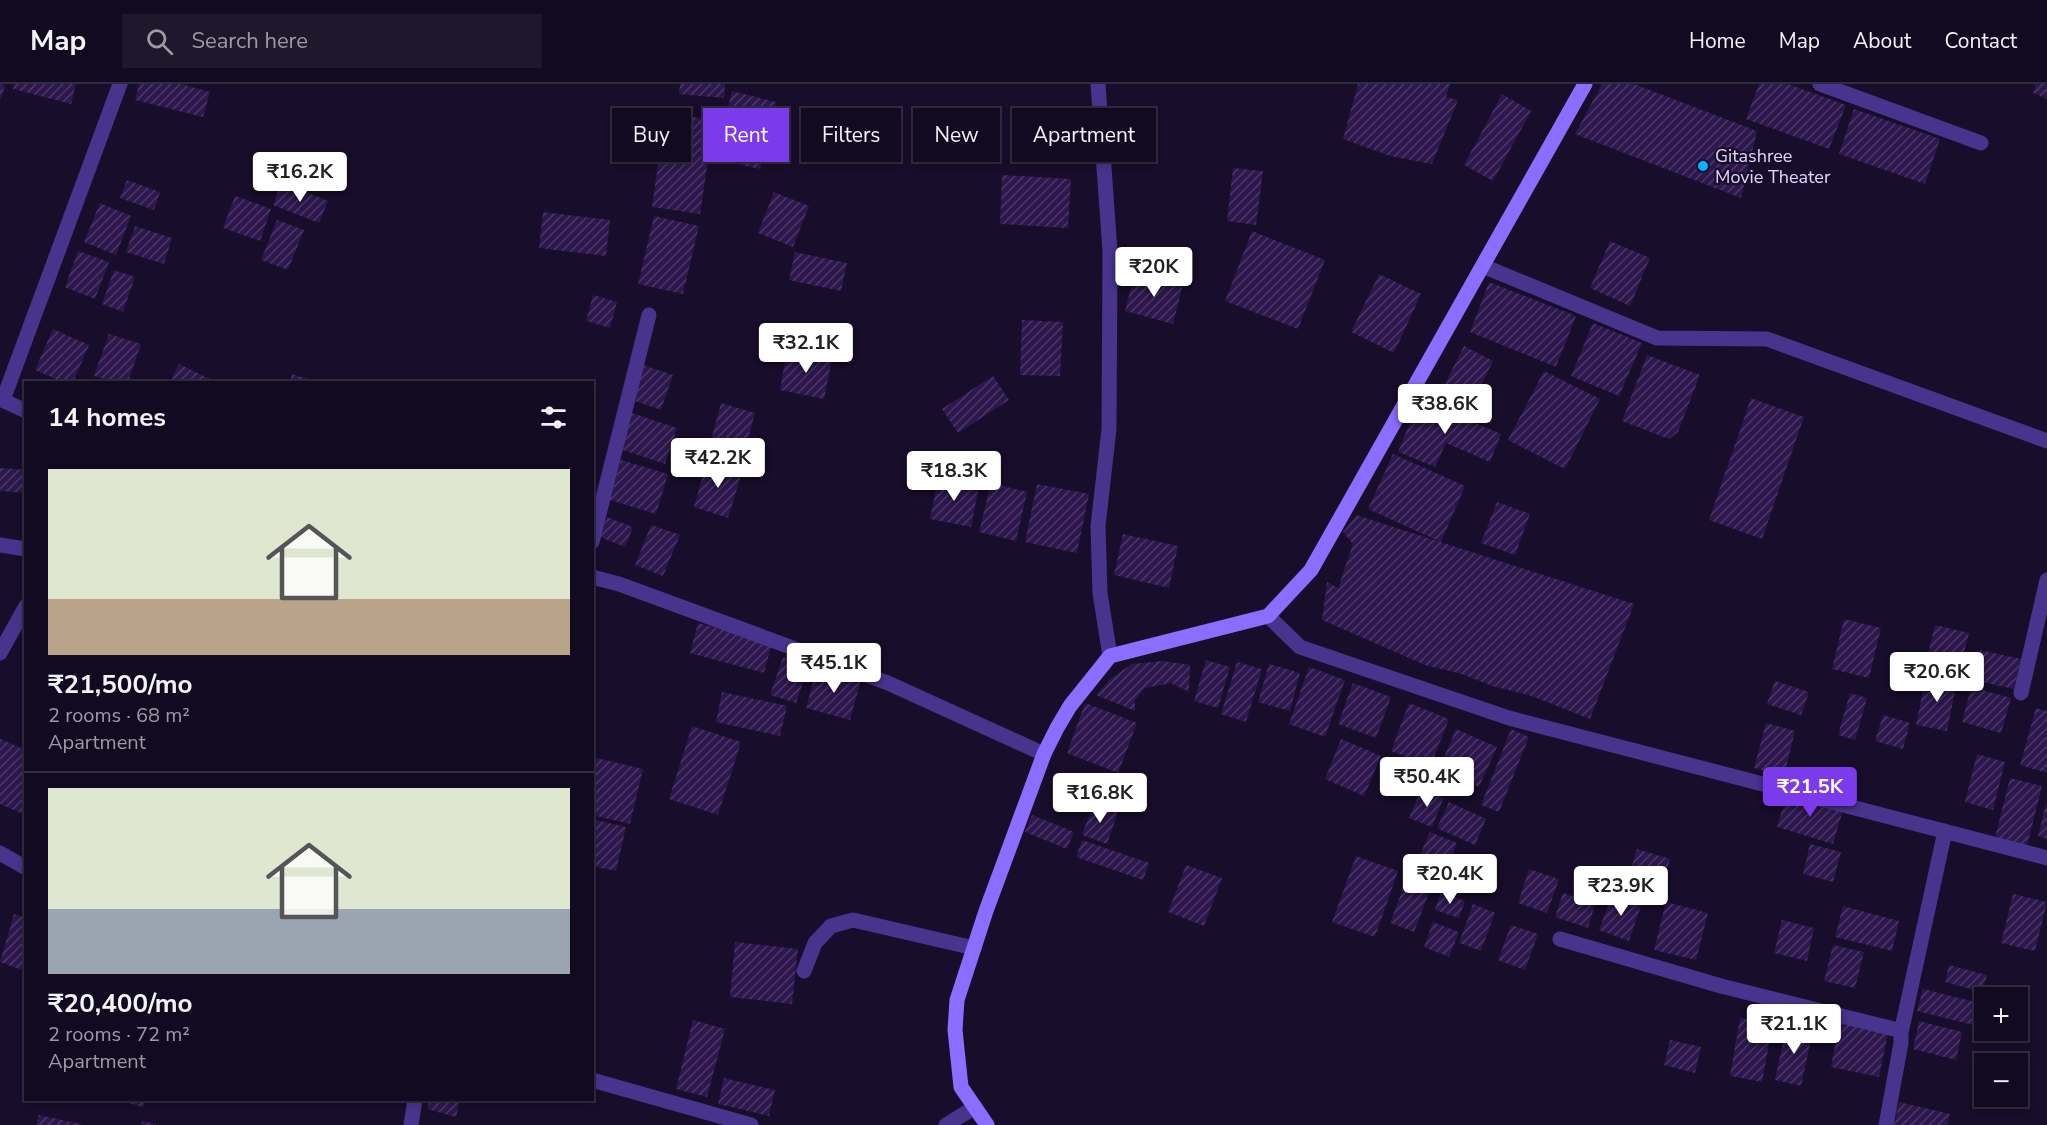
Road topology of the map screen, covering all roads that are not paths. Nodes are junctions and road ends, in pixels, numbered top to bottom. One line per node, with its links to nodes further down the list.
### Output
1 (120, 84): 8 (street)
2 (1098, 84): 19 (street)
3 (1820, 84): 5 (street)
4 (1580, 85): 6 (street)
5 (1981, 143)
6 (1483, 266): 10 (street); 17 (street)
7 (649, 315): 11 (street)
8 (2, 400): 9 (street)
9 (24, 410)
10 (2047, 441)
11 (594, 534)
12 (0, 545): 13 (street)
13 (24, 549)
14 (594, 578): 21 (street)
15 (2047, 580): 20 (street)
16 (24, 610): 18 (street)
17 (1268, 616): 19 (street); 22 (street)
18 (0, 653)
19 (1110, 656): 21 (street)
20 (2021, 693)
21 (1044, 754): 27 (street)
22 (1945, 831): 24 (street); 29 (street)
23 (0, 853): 25 (street)
24 (2047, 858)
25 (24, 867)
26 (1560, 939): 29 (street)
27 (974, 948): 28 (street); 32 (street)
28 (804, 971)
29 (1901, 1033): 37 (street)
30 (594, 1081): 34 (street)
31 (415, 1101): 33 (street)
32 (975, 1107): 35 (street); 36 (street)
33 (411, 1125)
34 (751, 1125)
35 (946, 1125)
36 (987, 1125)
37 (1886, 1125)

